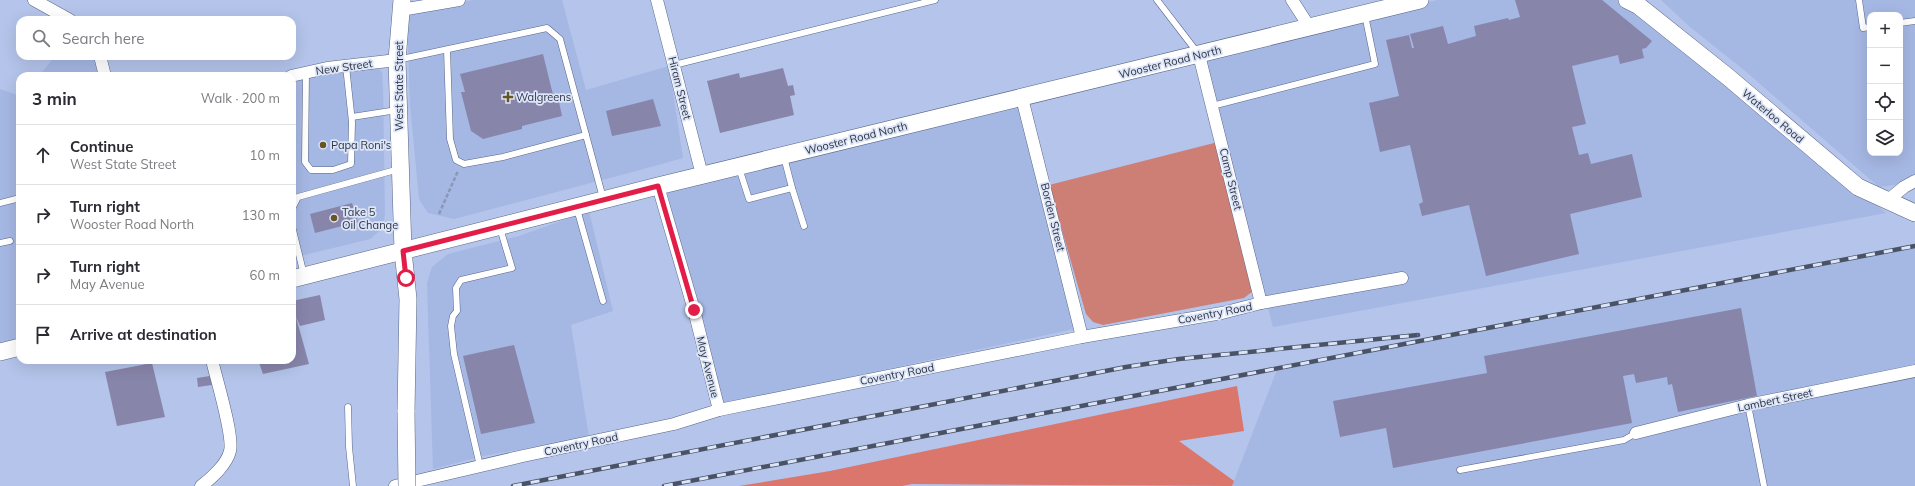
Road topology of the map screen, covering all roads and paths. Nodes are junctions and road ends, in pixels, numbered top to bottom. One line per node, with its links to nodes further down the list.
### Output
1 (34, 0): 12 (street)
2 (459, 0): 10 (street)
3 (657, 0): 21 (street, Hiram Street)
4 (935, 0): 21 (lane)
5 (1157, 0): 18 (lane)
6 (1292, 0): 16 (street)
7 (1420, 0): 11 (main road, Wooster Road North)
8 (1859, 0): 15 (lane)
9 (1636, 2): 42 (main road, Waterloo Road)
10 (401, 5): 20 (main road, West State Street)
11 (1365, 14): 16 (main road, Wooster Road North); 27 (lane)
12 (63, 16)
13 (1915, 20): 14 (lane)
14 (1903, 22)
15 (1867, 27)
16 (1310, 28): 18 (main road, Wooster Road North)
17 (447, 50): 20 (lane); 30 (lane); 32 (lane)
18 (1199, 55): 26 (main road, Wooster Road North); 27 (street, Camp Street)
19 (101, 60): 23 (street)
20 (397, 60): 22 (street, New Street); 28 (main road, West State Street)
21 (674, 65): 35 (street, Hiram Street)
22 (346, 66): 24 (street, New Street); 29 (lane)
23 (104, 72)
24 (306, 73): 25 (street, New Street); 29 (lane)
25 (296, 75)
26 (1022, 98): 31 (main road, Wooster Road North); 57 (street, Borden Street)
27 (1212, 106): 56 (street, Camp Street)
28 (399, 110): 29 (lane); 34 (main road, West State Street)
29 (352, 117)
30 (586, 135): 32 (lane); 40 (lane)
31 (783, 156): 33 (main road, Wooster Road North); 38 (lane)
32 (462, 163): 46 (path)
33 (738, 167): 35 (main road, Wooster Road North); 38 (lane)
34 (401, 169): 41 (lane); 51 (main road, West State Street)
35 (702, 176): 37 (main road, Wooster Road North)
36 (1915, 182): 42 (street)
37 (658, 186): 40 (main road, Wooster Road North); 64 (street, May Avenue)
38 (792, 188): 48 (lane)
39 (16, 199): 43 (lane)
40 (604, 200): 44 (main road, Wooster Road North)
41 (296, 201)
42 (1887, 202): 45 (main road, Waterloo Road)
43 (0, 203)
44 (576, 207): 47 (main road, Wooster Road North); 55 (lane)
45 (1915, 213)
46 (439, 214)
47 (500, 226): 51 (main road, Wooster Road North); 66 (lane)
48 (804, 226)
49 (10, 241): 50 (lane)
50 (0, 244)
51 (403, 251): 53 (main road, Wooster Road North); 71 (main road, West State Street, bridge)
52 (296, 260): 53 (lane)
53 (298, 277)
54 (1402, 278): 56 (street, Coventry Road)
55 (603, 301)
56 (1261, 303): 57 (street, Coventry Road)
57 (1082, 337): 64 (street, Coventry Road)
58 (16, 348): 59 (main road)
59 (0, 352)
60 (213, 364): 68 (street)
61 (1915, 371): 62 (street, Lambert Street)
62 (1748, 405): 65 (street, Lambert Street); 72 (lane)
63 (348, 407): 69 (lane)
64 (719, 410): 66 (street, Coventry Road)
65 (1636, 433): 67 (lane)
66 (480, 466): 70 (street, Coventry Road)
67 (1460, 470)
68 (201, 486)
69 (353, 486)
70 (395, 486)
71 (407, 486)
72 (1764, 486)

